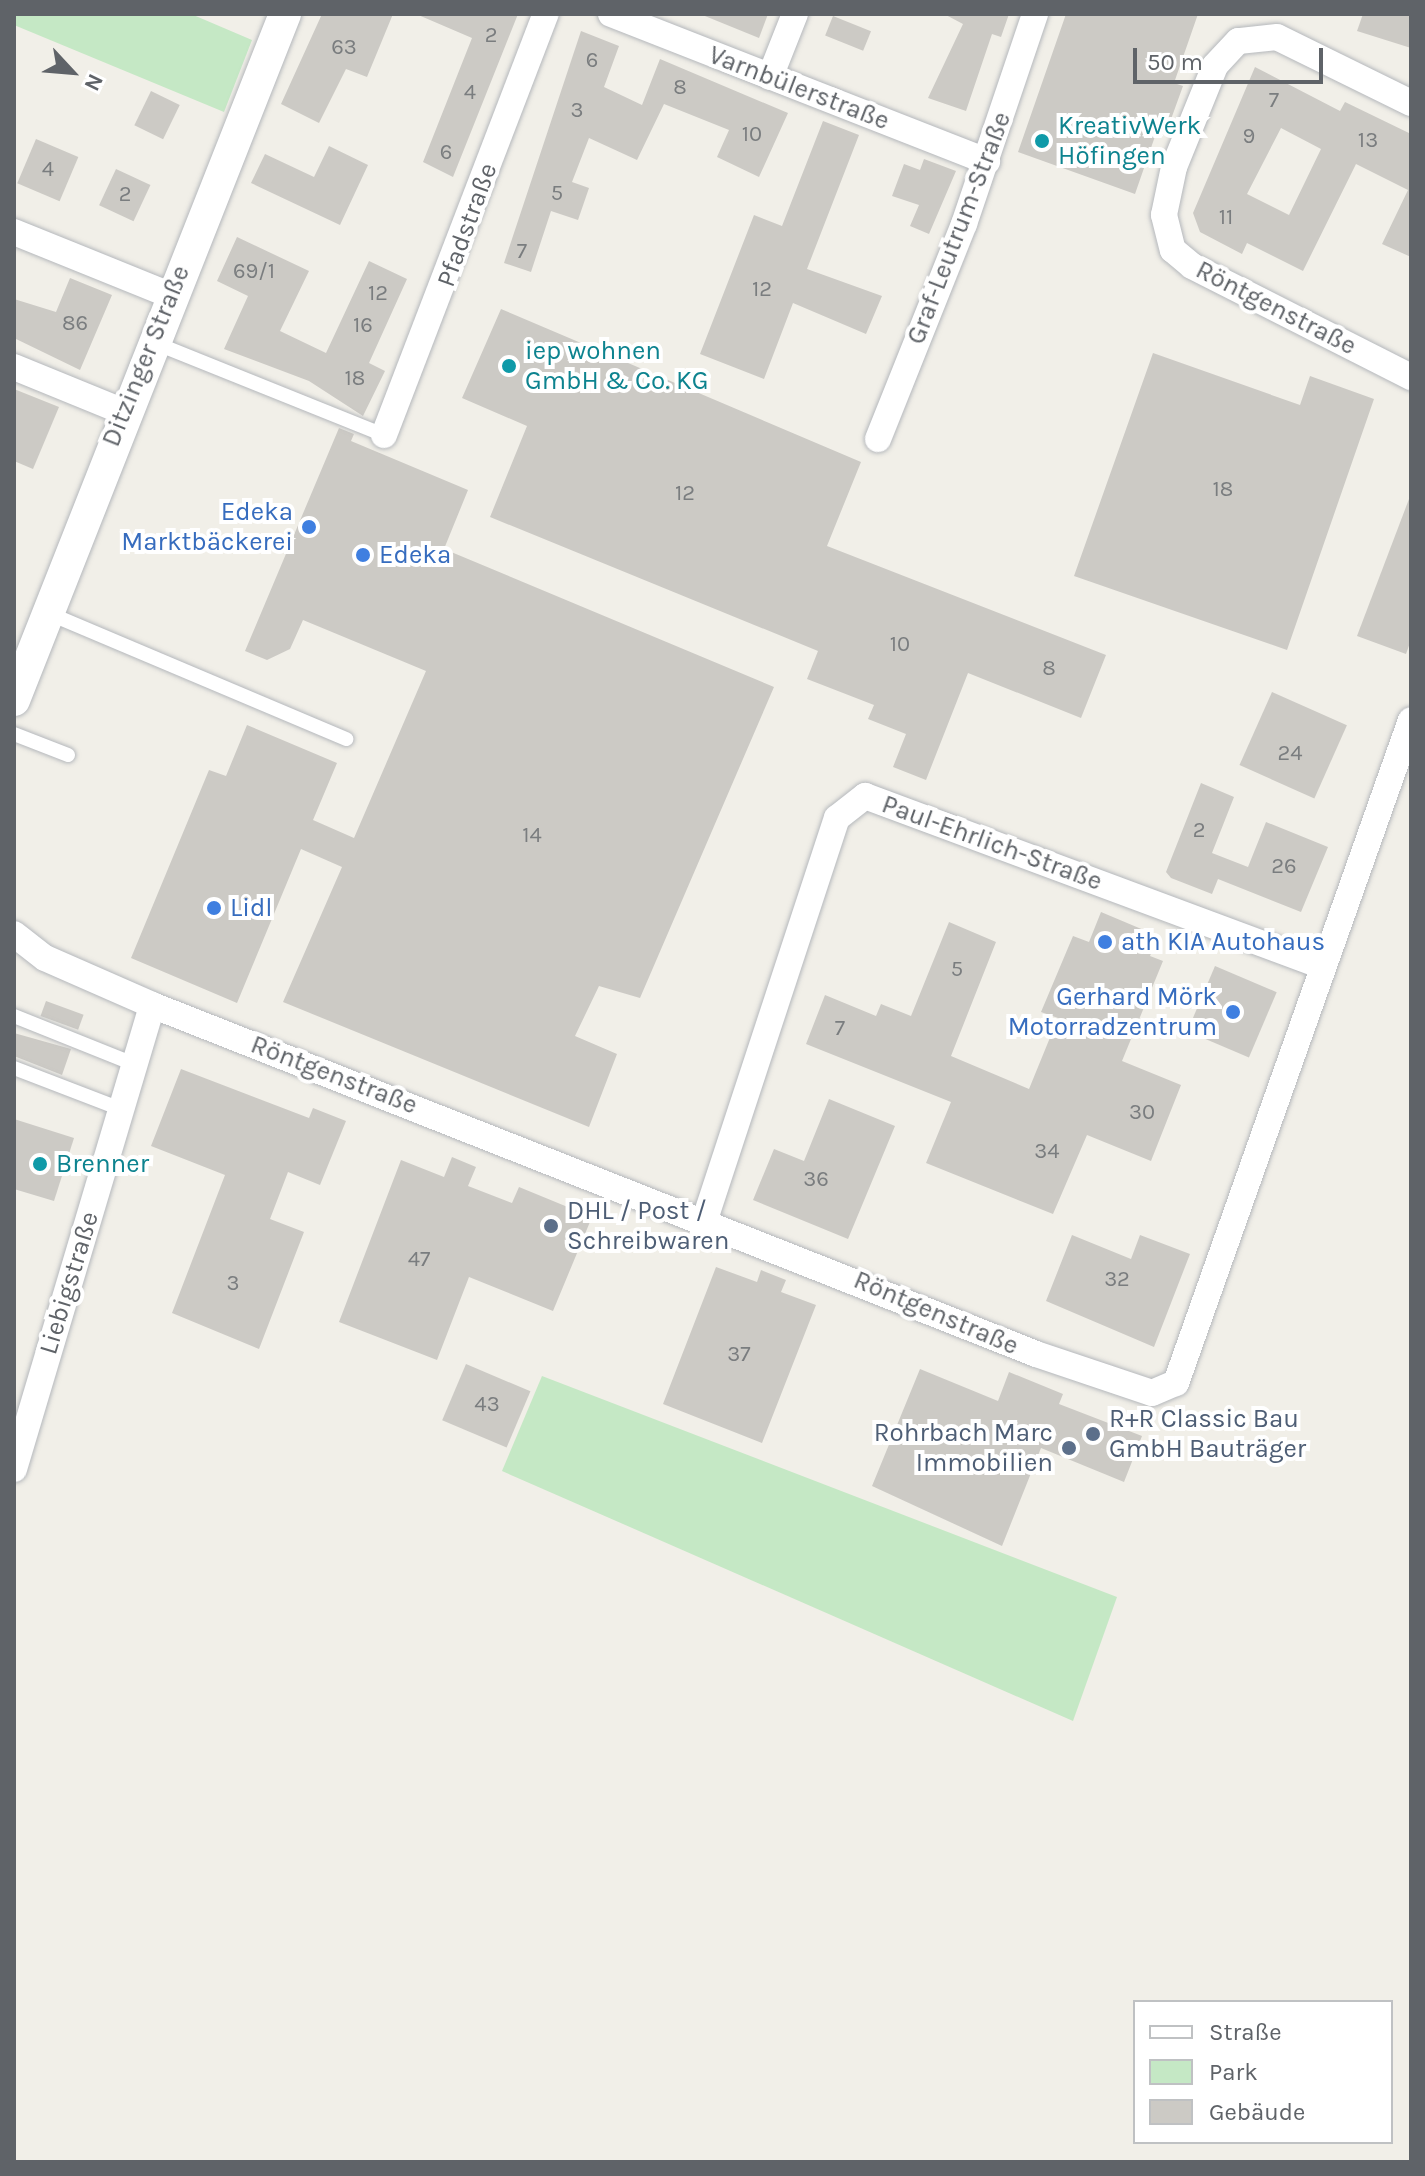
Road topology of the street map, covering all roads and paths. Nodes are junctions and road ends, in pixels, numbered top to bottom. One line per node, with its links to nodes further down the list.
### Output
1 (285, 14): 10 (street, Ditzinger Straße)
2 (546, 14): 15 (street, Pfadstraße)
3 (611, 14): 6 (street, Varnbülerstraße)
4 (795, 14): 6 (street)
5 (1035, 14): 8 (street, Graf-Leutrum-Straße)
6 (770, 77): 8 (street, Varnbülerstraße)
7 (1411, 103): 13 (street, Röntgenstraße)
8 (987, 161): 16 (street, Graf-Leutrum-Straße)
9 (14, 232): 10 (street)
10 (170, 295): 11 (street, Ditzinger Straße)
11 (151, 341): 14 (street, Ditzinger Straße); 15 (lane)
12 (14, 367): 14 (street)
13 (1411, 377)
14 (122, 411): 17 (street, Ditzinger Straße)
15 (384, 435)
16 (878, 439)
17 (47, 613): 18 (street, Ditzinger Straße); 21 (lane)
18 (14, 700)
19 (1411, 720): 26 (street, Röntgenstraße)
20 (14, 734): 22 (lane)
21 (346, 739)
22 (68, 755)
23 (14, 934): 25 (street, Röntgenstraße)
24 (14, 955): 25 (street, Röntgenstraße)
25 (45, 958): 27 (street, Röntgenstraße)
26 (1322, 966): 32 (street, Paul-Ehrlich-Straße); 32 (street, Röntgenstraße)
27 (152, 1005): 29 (street, Liebigstraße); 32 (street, Röntgenstraße)
28 (14, 1016): 29 (lane)
29 (134, 1064): 31 (street, Liebigstraße)
30 (14, 1068): 31 (lane)
31 (121, 1109): 33 (street, Liebigstraße)
32 (705, 1219)
33 (14, 1469)

